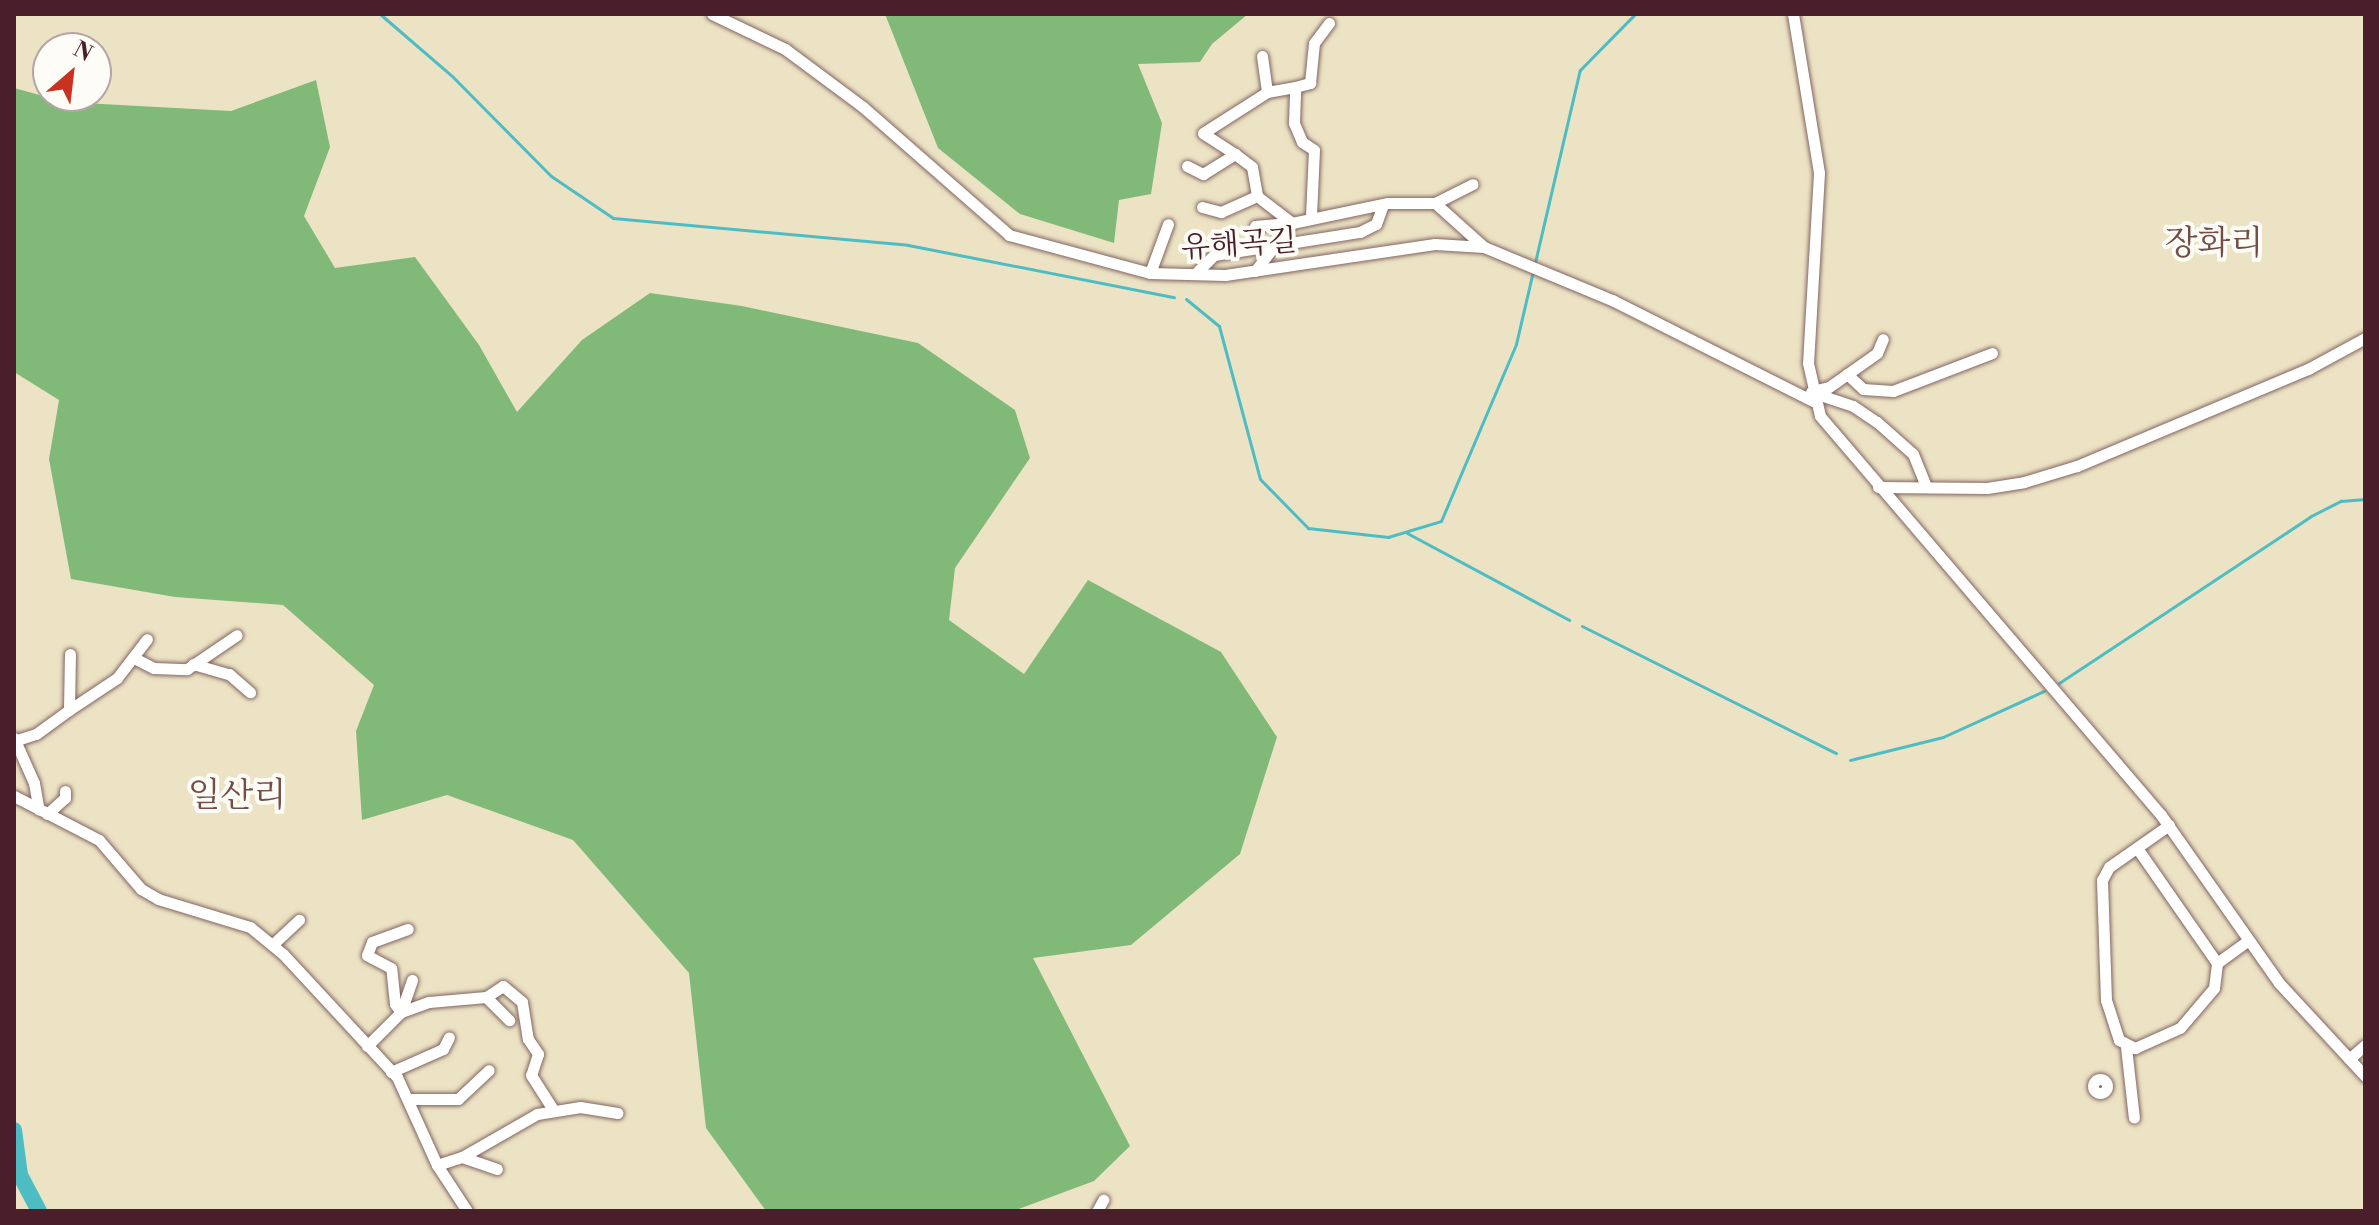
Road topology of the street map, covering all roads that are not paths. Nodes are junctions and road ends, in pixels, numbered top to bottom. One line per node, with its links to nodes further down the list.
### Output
1 (712, 14): 21 (street, 유해곡길)
2 (1793, 14): 27 (street)
3 (1329, 23): 5 (street)
4 (1262, 56): 6 (street)
5 (1295, 87): 6 (street); 14 (street)
6 (1267, 92): 7 (street)
7 (1235, 154): 8 (street); 10 (street)
8 (1187, 166)
9 (1473, 184): 11 (street)
10 (1257, 196): 13 (street); 15 (street)
11 (1435, 203): 12 (street); 18 (street)
12 (1383, 205): 14 (street); 19 (street)
13 (1202, 207)
14 (1311, 216): 15 (street)
15 (1292, 223): 17 (street); 19 (street)
16 (1168, 224): 21 (street)
17 (1255, 226)
18 (1484, 247): 20 (street, 유해곡길); 27 (street, 유해곡길)
19 (1275, 249): 20 (street); 22 (street)
20 (1255, 271): 22 (street, 유해곡길)
21 (1150, 273): 22 (street, 유해곡길)
22 (1195, 274)
23 (2365, 338): 29 (street)
24 (1883, 339): 26 (street)
25 (1992, 353): 26 (street)
26 (1847, 374): 27 (street)
27 (1812, 396): 28 (street); 29 (street, 유해곡길)
28 (1878, 487): 29 (street); 41 (street)
29 (1926, 487)
30 (237, 635): 34 (street)
31 (147, 639): 33 (street)
32 (70, 654): 36 (street)
33 (134, 658): 34 (street); 36 (street)
34 (193, 664): 35 (street)
35 (250, 692)
36 (69, 710): 37 (street)
37 (14, 740): 40 (street)
38 (65, 791): 40 (street)
39 (14, 796): 40 (street)
40 (43, 812): 46 (street)
41 (2169, 825): 42 (street); 45 (street)
42 (2137, 848): 47 (street); 55 (street)
43 (299, 920): 46 (street)
44 (408, 929): 50 (street)
45 (2249, 940): 47 (street); 56 (street)
46 (272, 945): 54 (street)
47 (2217, 963): 55 (street)
48 (412, 980): 50 (street)
49 (486, 997): 50 (street); 51 (street); 63 (street)
50 (401, 1012): 54 (street)
51 (509, 1020)
52 (449, 1037): 58 (street)
53 (2365, 1045): 56 (street)
54 (367, 1046): 58 (street)
55 (2126, 1047): 60 (street)
56 (2349, 1059): 59 (street)
57 (489, 1070): 62 (street)
58 (391, 1072): 62 (street)
59 (2365, 1076)
60 (2129, 1083): 61 (street); 65 (street)
61 (2107, 1086)
62 (409, 1099): 67 (street)
63 (554, 1111): 64 (street); 66 (street)
64 (618, 1113)
65 (2134, 1118)
66 (462, 1157): 67 (street); 68 (street)
67 (437, 1165): 69 (street)
68 (497, 1169)
69 (467, 1211)

